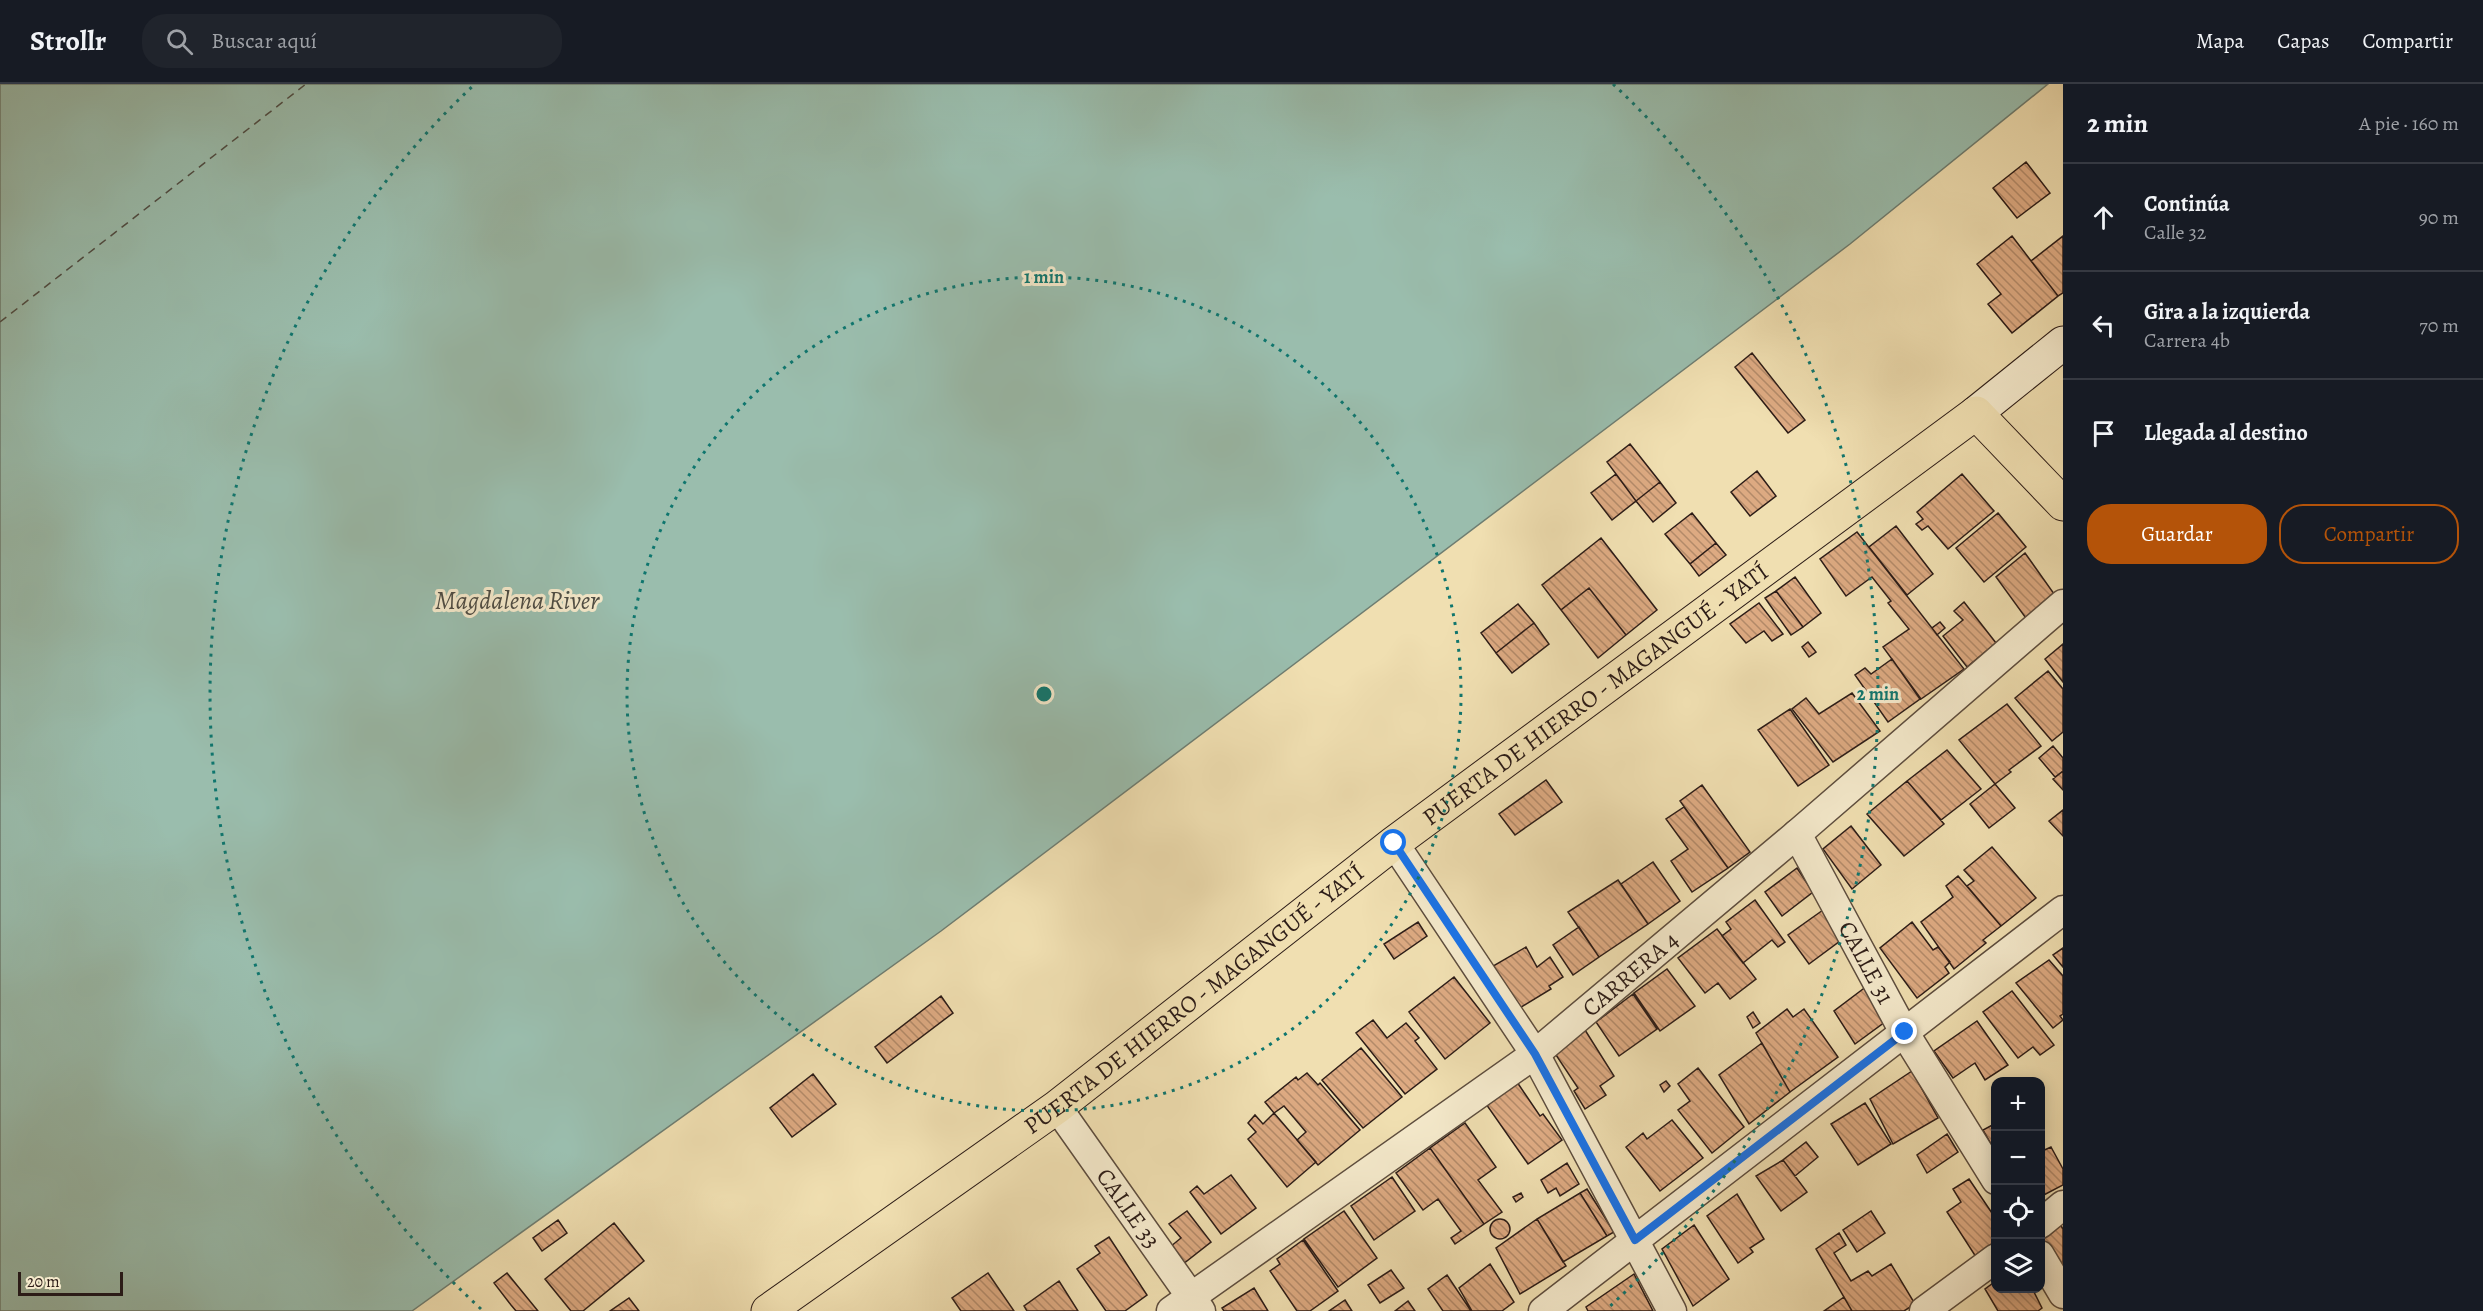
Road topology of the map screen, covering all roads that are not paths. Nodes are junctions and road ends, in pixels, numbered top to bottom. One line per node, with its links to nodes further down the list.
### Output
1 (2063, 343): 2 (main road)
2 (1976, 413): 3 (highway); 6 (highway, PUERTA DE HIERRO - MAGANGUÉ - YATÍ)
3 (2063, 504)
4 (2063, 604): 5 (street, CARRERA 4)
5 (1797, 834): 8 (street, CALLE 31); 9 (street, CARRERA 4)
6 (1394, 843): 9 (street); 10 (highway, PUERTA DE HIERRO - MAGANGUÉ - YATÍ)
7 (2063, 910): 8 (street)
8 (1905, 1032): 11 (street, CALLE 31); 14 (street)
9 (1535, 1054): 14 (street); 18 (street, CARRERA 4)
10 (1057, 1107): 18 (street, CALLE 33); 19 (highway, PUERTA DE HIERRO - MAGANGUÉ - YATÍ)
11 (1991, 1173)
12 (2063, 1205): 13 (street)
13 (2045, 1220)
14 (1635, 1240): 20 (street); 21 (street)
15 (1991, 1261): 22 (street)
16 (2045, 1263): 17 (street)
17 (2063, 1294)
18 (1188, 1306)
19 (768, 1311)
20 (1543, 1311)
21 (1672, 1311)
22 (1924, 1311)

